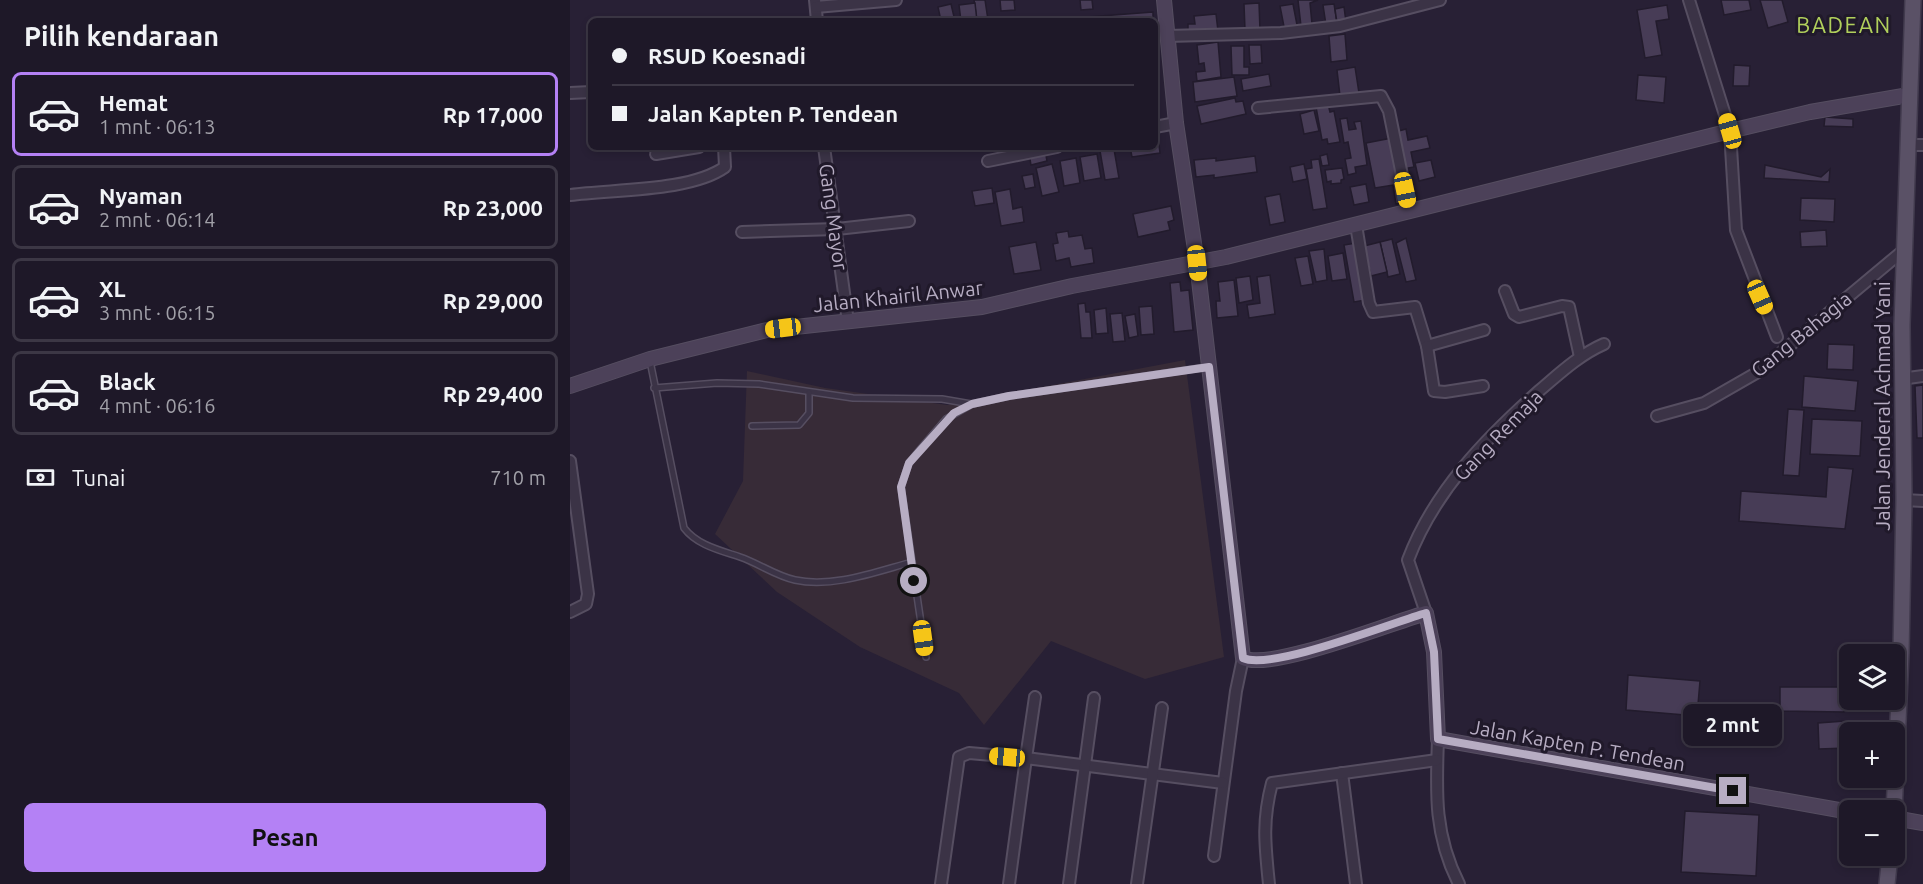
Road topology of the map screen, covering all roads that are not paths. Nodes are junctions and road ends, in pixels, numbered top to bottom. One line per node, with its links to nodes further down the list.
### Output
1 (896, 0): 6 (street)
2 (1164, 0): 7 (street)
3 (1440, 0): 7 (street)
4 (1689, 0): 14 (street)
5 (1913, 0): 10 (main road, Jalan Jenderal Achmad Yani)
6 (816, 4)
7 (1167, 36): 12 (street)
8 (588, 92): 9 (street)
9 (570, 93)
10 (1909, 94): 14 (street, Jalan Khairil Anwar); 15 (main road, Jalan Jenderal Achmad Yani)
11 (1258, 108): 23 (street)
12 (1176, 123): 13 (street); 29 (street)
13 (1158, 126)
14 (1730, 131): 23 (street, Jalan Khairil Anwar); 33 (street)
15 (1916, 145): 28 (main road, Jalan Jenderal Achmad Yani)
16 (681, 150): 20 (street)
17 (724, 150): 22 (street)
18 (824, 150): 26 (street, Gang Mayor)
19 (1043, 150): 21 (street)
20 (656, 154)
21 (988, 161)
22 (570, 195)
23 (1409, 210): 25 (street, Jalan Khairil Anwar)
24 (909, 221): 26 (street)
25 (1356, 225): 29 (street, Jalan Khairil Anwar); 35 (street)
26 (837, 229): 27 (street); 31 (street, Gang Mayor)
27 (742, 232)
28 (1904, 250): 40 (main road, Jalan Jenderal Achmad Yani); 46 (street, Gang Bahagia)
29 (1197, 263): 31 (street, Jalan Khairil Anwar); 38 (street)
30 (1504, 291): 36 (street)
31 (848, 322): 37 (street, Jalan Khairil Anwar)
32 (1484, 330): 35 (street)
33 (1777, 337)
34 (1604, 344): 36 (street, Gang Remaja)
35 (1427, 346): 42 (street)
36 (1580, 357): 53 (street, Gang Remaja)
37 (650, 359): 41 (street, Jalan Khairil Anwar); 43 (lane)
38 (1209, 367): 45 (lane); 55 (street)
39 (1923, 376): 40 (street)
40 (1901, 379): 49 (main road, Jalan Jenderal Achmad Yani)
41 (570, 386)
42 (1483, 386)
43 (654, 388): 44 (lane); 51 (lane)
44 (809, 393): 45 (lane); 47 (lane)
45 (972, 404): 51 (lane)
46 (1657, 416)
47 (752, 426)
48 (570, 461): 52 (street)
49 (1904, 500): 50 (street); 66 (main road, Jalan Jenderal Achmad Yani)
50 (1923, 501)
51 (912, 562): 54 (lane)
52 (570, 612)
53 (1426, 613): 55 (street); 59 (street)
54 (926, 657)
55 (1242, 664): 65 (street)
56 (1035, 697): 60 (street)
57 (1094, 698): 62 (street)
58 (1162, 708): 64 (street)
59 (1438, 739): 61 (street); 67 (street, Jalan Kapten P. Tendean)
60 (1026, 758): 62 (street); 72 (street); 73 (street)
61 (1437, 760): 63 (street); 78 (street)
62 (1085, 766): 64 (street); 74 (street)
63 (1342, 773): 76 (street); 77 (street)
64 (1154, 774): 65 (street); 75 (street)
65 (1223, 783): 70 (street)
66 (1895, 800)
67 (1839, 810)
68 (1905, 820): 69 (street)
69 (1923, 823)
70 (1214, 856)
71 (1889, 866): 79 (main road)
72 (941, 884)
73 (1009, 884)
74 (1069, 884)
75 (1137, 884)
76 (1269, 884)
77 (1356, 884)
78 (1459, 884)
79 (1887, 884)

